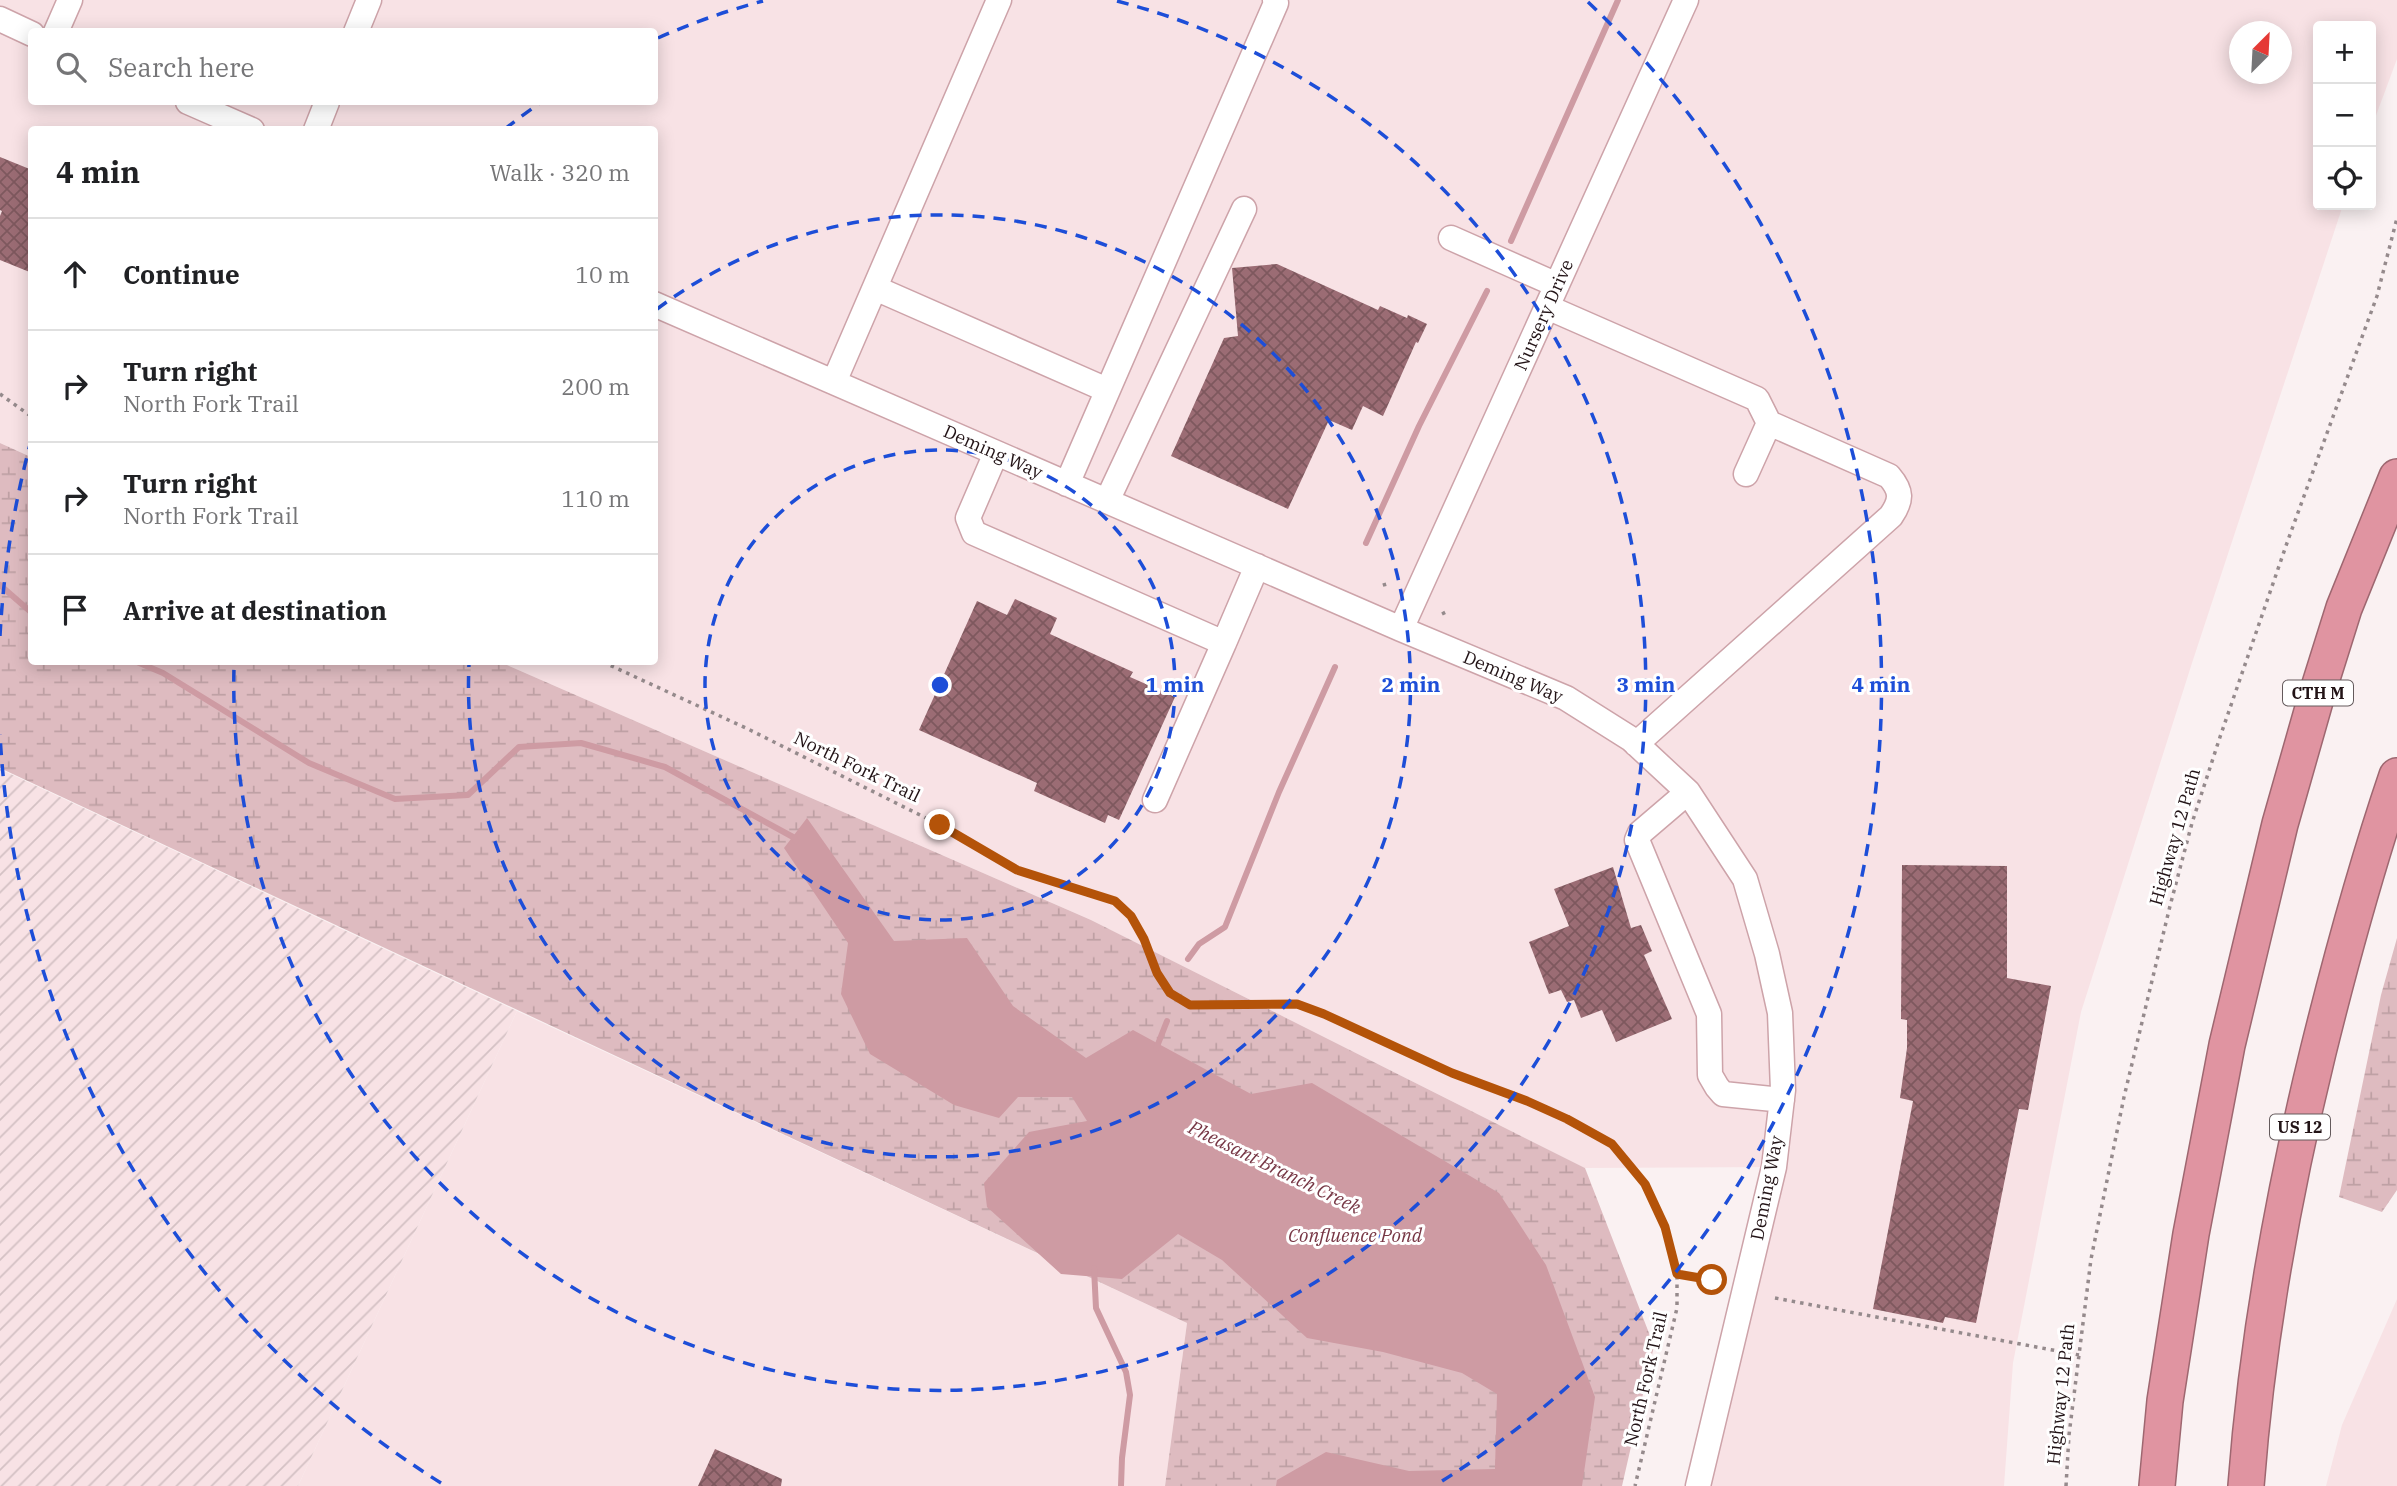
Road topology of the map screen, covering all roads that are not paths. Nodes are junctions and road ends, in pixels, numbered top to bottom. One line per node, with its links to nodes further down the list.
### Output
1 (70, 0): 7 (street)
2 (369, 0): 8 (street)
3 (999, 0): 16 (street)
4 (1275, 0): 20 (street)
5 (1686, 0): 17 (street, Nursery Drive)
6 (0, 19): 9 (street)
7 (58, 28)
8 (358, 28)
9 (28, 32)
10 (195, 105): 12 (street)
11 (326, 105): 13 (street)
12 (243, 126)
13 (318, 126)
14 (1244, 209): 26 (street)
15 (1451, 238): 17 (street)
16 (875, 288): 19 (street); 20 (street)
17 (1552, 296): 21 (street); 29 (street, Nursery Drive)
18 (658, 306): 19 (street, Deming Way)
19 (834, 382): 22 (street, Deming Way)
20 (1108, 390): 25 (street)
21 (1769, 423): 23 (street); 31 (street)
22 (996, 453): 25 (street, Deming Way); 30 (street)
23 (1746, 474)
24 (2397, 477): 35 (highway, CTH M)
25 (1067, 484): 26 (street, Deming Way)
26 (1107, 501): 28 (street, Deming Way)
27 (2397, 535): 35 (highway)
28 (1257, 566): 29 (street, Deming Way); 30 (street)
29 (1401, 629): 31 (street, Deming Way)
30 (1224, 643): 34 (street)
31 (1636, 744): 33 (street, Deming Way)
32 (2397, 776): 39 (highway, US 12)
33 (1688, 792): 36 (street, Deming Way); 36 (street)
34 (1155, 800)
35 (2260, 915): 38 (highway)
36 (1782, 1100): 37 (street, Deming Way)
37 (1698, 1486)
38 (2157, 1486)
39 (2246, 1486)

